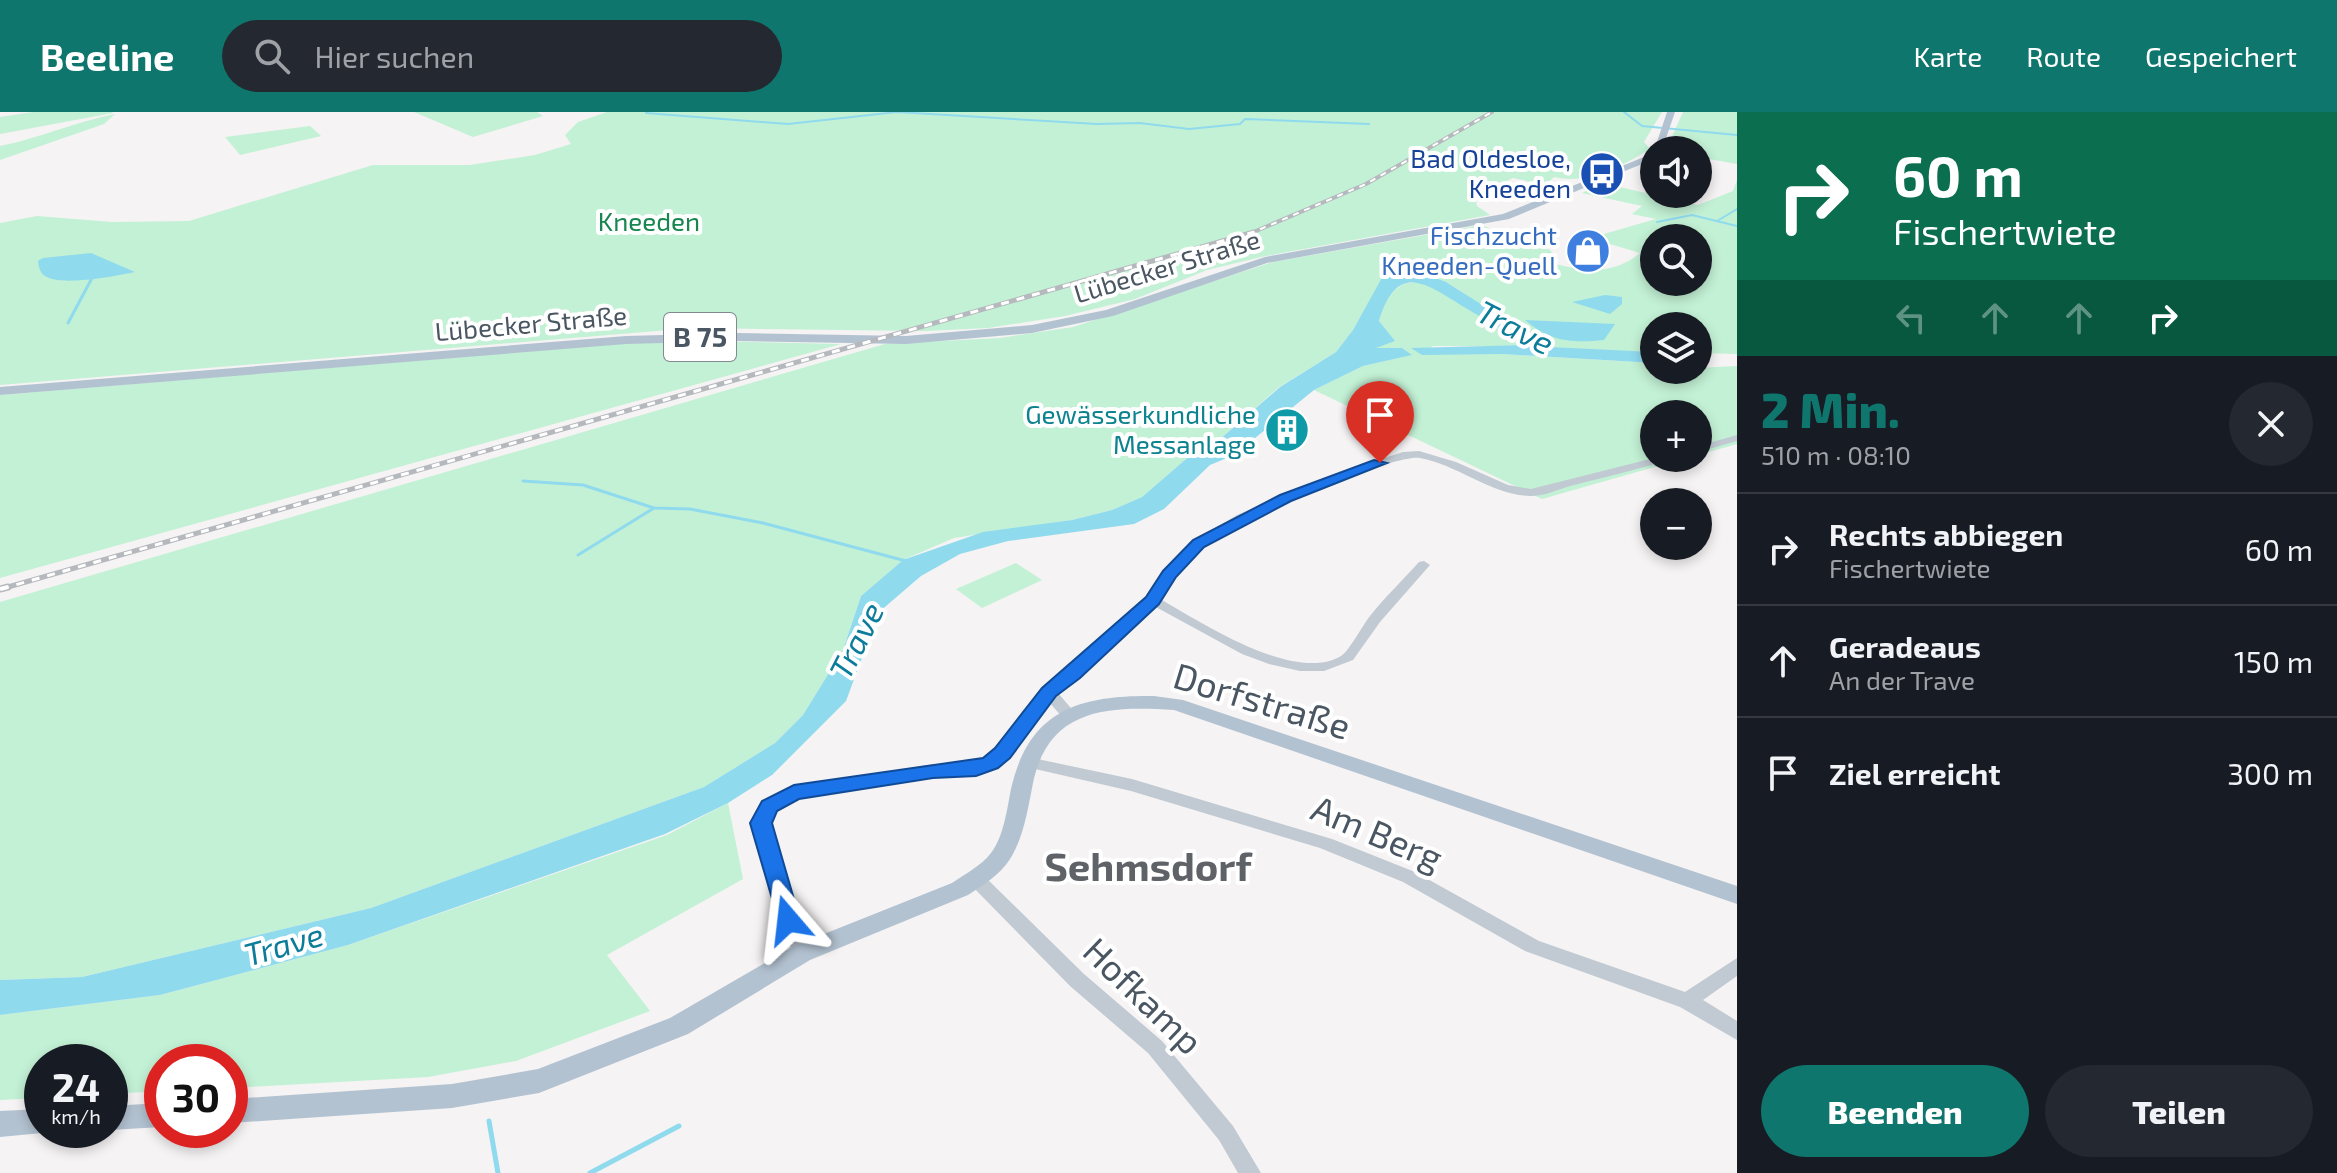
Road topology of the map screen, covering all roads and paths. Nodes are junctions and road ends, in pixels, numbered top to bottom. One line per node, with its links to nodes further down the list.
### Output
1 (1671, 112): 2 (main road)
2 (1663, 136)
3 (1640, 162): 4 (main road, Lübecker Straße / B 75)
4 (0, 391)
5 (1737, 438): 6 (street)
6 (1712, 445)
7 (1640, 465): 9 (street)
8 (1424, 565): 9 (street)
9 (1153, 600): 10 (street)
10 (1049, 692): 11 (street); 15 (street)
11 (1068, 714): 12 (main road, Dorfstraße); 14 (main road, Dorfstraße)
12 (1028, 762): 13 (main road, Dorfstraße); 17 (street, Am Berg)
13 (976, 879): 15 (main road, Dorfstraße); 22 (street, Hofkamp)
14 (1737, 895)
15 (802, 953): 19 (main road, Dorfstraße)
16 (1737, 966): 17 (street)
17 (1687, 1001): 18 (street, Am Berg)
18 (1737, 1031)
19 (248, 1110)
20 (24, 1122): 21 (main road)
21 (0, 1124)
22 (1250, 1173)

